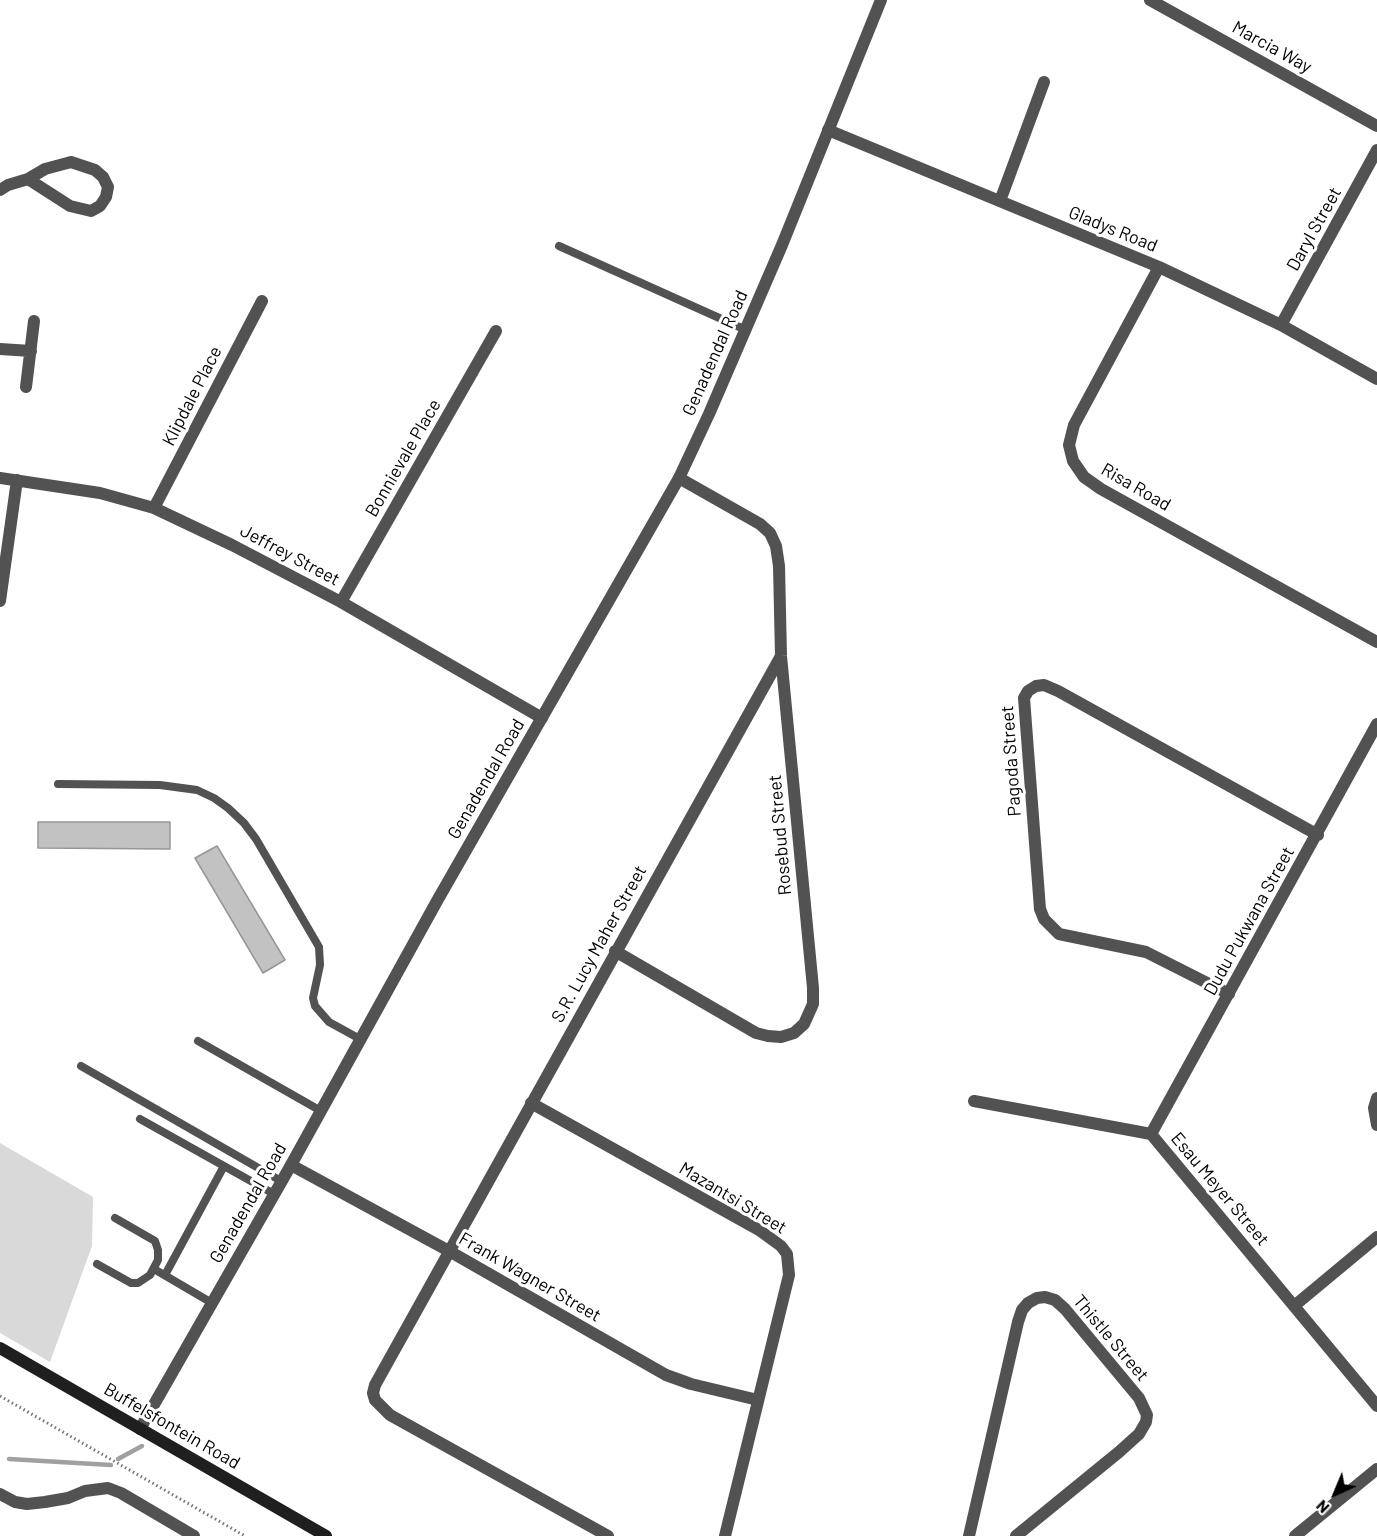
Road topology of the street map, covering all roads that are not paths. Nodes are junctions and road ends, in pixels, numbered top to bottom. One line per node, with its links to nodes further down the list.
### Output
1 (881, 0): 5 (street, Genadendal Road)
2 (1150, 0): 4 (street, Marcia Way)
3 (1044, 82): 9 (street)
4 (1377, 126)
5 (828, 130): 9 (street, Gladys Road); 15 (street, Genadendal Road)
6 (1377, 150): 14 (street, Daryl Street)
7 (28, 179): 7 (street); 8 (street)
8 (0, 190)
9 (1000, 201): 11 (street, Gladys Road)
10 (559, 246): 15 (lane)
11 (1159, 267): 14 (street, Gladys Road); 27 (street, Risa Road)
12 (262, 301): 24 (street, Klipdale Place)
13 (34, 321): 18 (street)
14 (1281, 325): 19 (street, Gladys Road)
15 (746, 330): 22 (street, Genadendal Road)
16 (496, 331): 26 (street, Bonnievale Place)
17 (0, 349): 18 (street)
18 (31, 351): 20 (street)
19 (1377, 379)
20 (26, 387)
21 (0, 478): 23 (street, Jeffrey Street)
22 (679, 478): 28 (street, Rosebud Street); 29 (street, Genadendal Road)
23 (17, 480): 24 (street, Jeffrey Street); 25 (street)
24 (154, 508): 26 (street, Jeffrey Street)
25 (0, 602)
26 (341, 602): 29 (street, Jeffrey Street)
27 (1377, 642)
28 (781, 656): 33 (street, S.R. Lucy Maher Street); 33 (street, Rosebud Street)
29 (542, 718): 35 (street, Genadendal Road)
30 (1377, 724): 32 (street, Dudu Pukwana Street)
31 (58, 784): 35 (lane)
32 (1318, 835): 34 (street, Dudu Pukwana Street); 34 (street, Pagoda Street)
33 (615, 951): 40 (street, S.R. Lucy Maher Street)
34 (1229, 994): 44 (street, Dudu Pukwana Street)
35 (360, 1039): 41 (street, Genadendal Road)
36 (198, 1041): 41 (lane)
37 (81, 1066): 47 (lane)
38 (1377, 1098): 43 (street)
39 (974, 1101): 44 (street, Esau Meyer Street)
40 (531, 1103): 51 (street, S.R. Lucy Maher Street); 58 (street, Mazantsi Street)
41 (321, 1110): 45 (street, Genadendal Road)
42 (140, 1119): 46 (lane)
43 (1377, 1125)
44 (1151, 1134): 56 (street, Esau Meyer Street)
45 (291, 1165): 47 (street, Genadendal Road); 51 (street, Frank Wagner Street)
46 (224, 1166): 48 (lane); 54 (lane)
47 (281, 1181): 48 (street, Genadendal Road)
48 (274, 1194): 55 (street, Genadendal Road)
49 (115, 1218): 53 (lane)
50 (1377, 1237): 56 (street)
51 (449, 1251): 58 (street, Frank Wagner Street); 65 (street)
52 (98, 1264): 53 (lane)
53 (154, 1269): 54 (lane)
54 (165, 1275): 55 (lane)
55 (212, 1303): 60 (street, Genadendal Road)
56 (1294, 1306): 59 (street, Esau Meyer Street)
57 (0, 1348): 60 (main road, Buffelsfontein Road)
58 (759, 1400): 66 (street, Mazantsi Street)
59 (1377, 1406)
60 (140, 1429): 64 (main road, Buffelsfontein Road)
61 (1377, 1469): 69 (street)
62 (0, 1494): 63 (street)
63 (194, 1536)
64 (326, 1536)
65 (608, 1536)
66 (725, 1536)
67 (969, 1536): 68 (street, Thistle Street)
68 (1016, 1536)
69 (1295, 1536)

